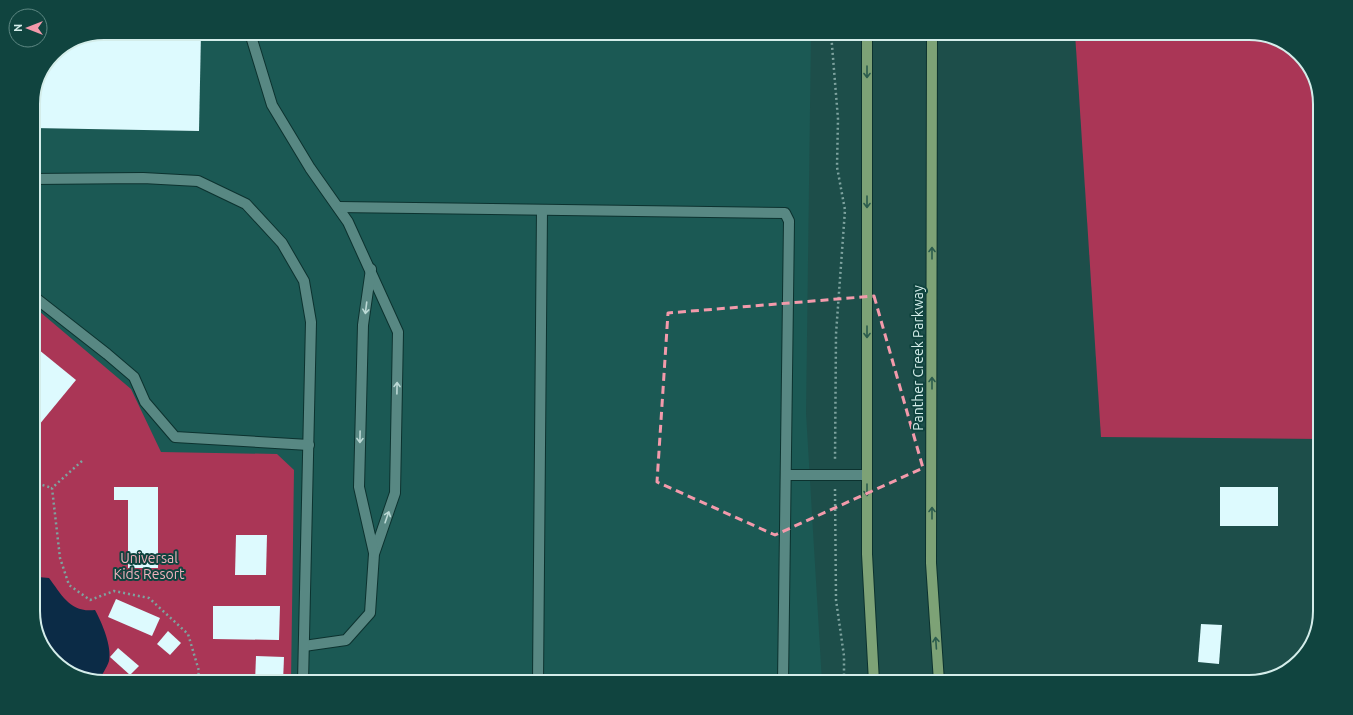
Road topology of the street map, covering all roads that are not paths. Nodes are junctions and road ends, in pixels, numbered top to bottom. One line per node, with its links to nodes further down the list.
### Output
1 (252, 40): 5 (lane)
2 (867, 40): 10 (main road, one-way to 10)
3 (932, 40): 18 (main road, Panther Creek Parkway, one-way to 3)
4 (40, 179): 9 (lane)
5 (338, 207): 6 (lane); 7 (lane)
6 (542, 210): 11 (lane); 15 (lane)
7 (371, 269): 12 (lane, one-way to 12); 12 (lane, one-way to 7)
8 (40, 302): 9 (lane)
9 (309, 446): 13 (lane)
10 (867, 475): 11 (lane); 17 (main road, one-way to 17)
11 (786, 476): 16 (lane)
12 (374, 554): 13 (lane)
13 (304, 646): 14 (lane)
14 (304, 675)
15 (538, 675)
16 (783, 675)
17 (874, 675)
18 (939, 675)

